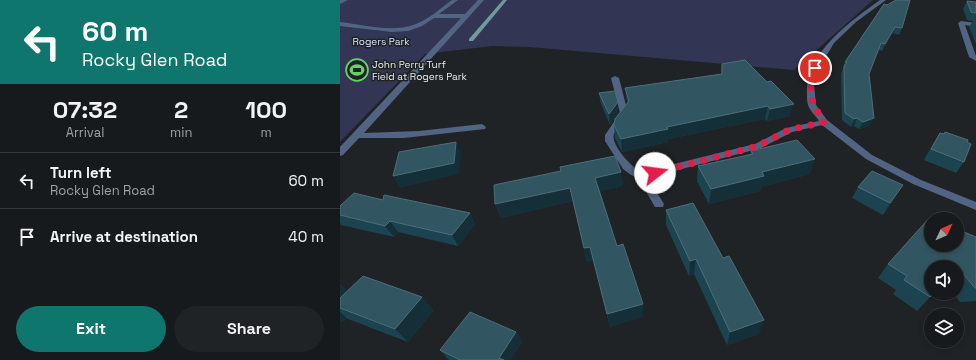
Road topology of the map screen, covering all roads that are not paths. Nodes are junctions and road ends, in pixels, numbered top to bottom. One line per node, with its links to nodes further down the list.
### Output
1 (345, 0): 5 (street)
2 (455, 0): 6 (street)
3 (481, 0): 7 (street)
4 (883, 0): 12 (street)
5 (340, 2)
6 (433, 16): 7 (street); 8 (street)
7 (467, 16): 14 (street)
8 (340, 24)
9 (976, 25): 10 (street)
10 (976, 59)
11 (615, 78): 16 (street)
12 (824, 122): 16 (street); 18 (street)
13 (482, 127): 14 (street)
14 (356, 135): 15 (street)
15 (340, 152)
16 (642, 176): 17 (street)
17 (659, 204)
18 (976, 206)

